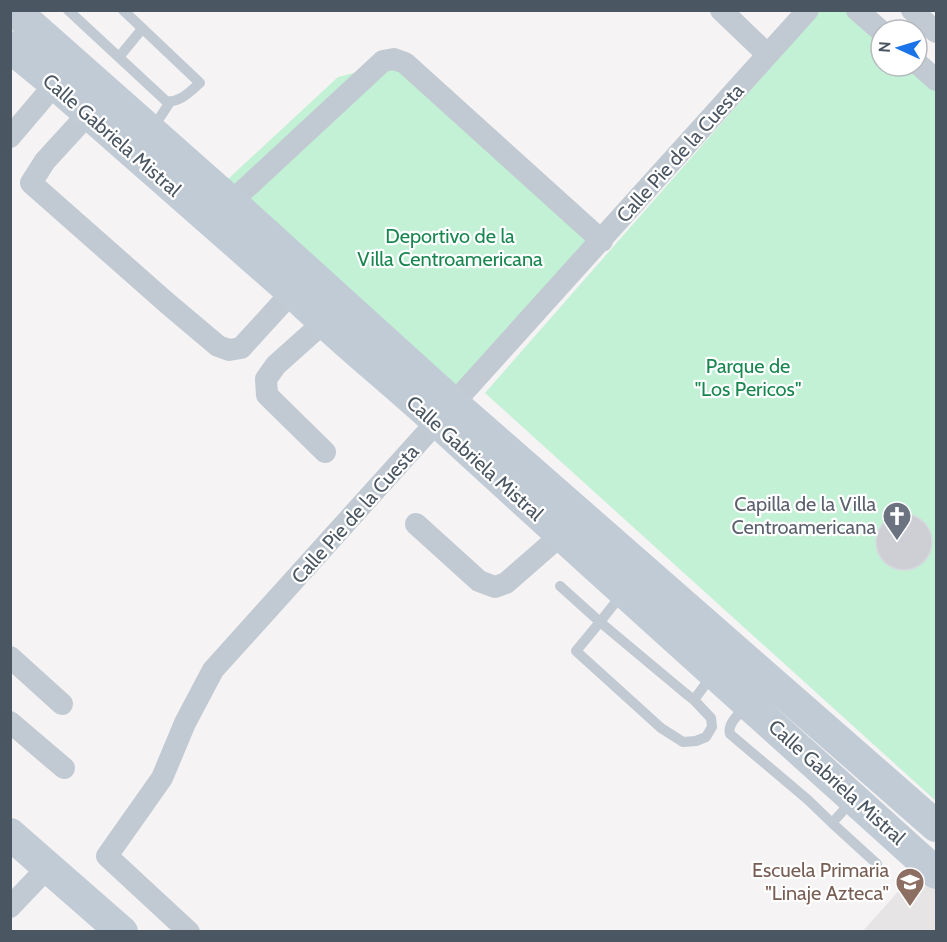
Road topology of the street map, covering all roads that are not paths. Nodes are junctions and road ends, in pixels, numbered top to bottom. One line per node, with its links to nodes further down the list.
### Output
1 (68, 10): 12 (lane)
2 (123, 10): 9 (lane)
3 (721, 10): 11 (street)
4 (808, 10): 11 (street, Calle Pie de la Cuesta)
5 (857, 10): 7 (street)
6 (912, 10): 10 (street)
7 (869, 20)
8 (21, 22): 13 (street, Calle Gabriela Mistral); 16 (street, Calle Gabriela Mistral)
9 (142, 29): 12 (lane); 14 (lane)
10 (936, 33)
11 (767, 54): 20 (street, Calle Pie de la Cuesta)
12 (119, 57): 14 (lane)
13 (55, 84): 15 (street, Calle Gabriela Mistral); 17 (street)
14 (170, 102): 16 (lane)
15 (88, 114): 18 (street); 21 (street, Calle Gabriela Mistral)
16 (151, 131): 19 (street, Calle Gabriela Mistral)
17 (10, 137)
18 (21, 186): 21 (street)
19 (231, 202): 20 (street); 23 (street, Calle Gabriela Mistral)
20 (602, 241): 23 (street, Calle Pie de la Cuesta)
21 (292, 292): 22 (street, Calle Gabriela Mistral)
22 (323, 323): 23 (street, Calle Gabriela Mistral); 24 (street)
23 (446, 413): 26 (street, Calle Gabriela Mistral); 32 (street, Calle Gabriela Mistral); 46 (street, Calle Pie de la Cuesta)
24 (325, 452)
25 (416, 524): 26 (street)
26 (561, 535): 28 (street, Calle Gabriela Mistral)
27 (560, 586): 29 (lane)
28 (625, 591): 29 (lane); 31 (street, Calle Gabriela Mistral)
29 (600, 622): 33 (lane); 33 (lane)
30 (10, 657): 34 (street)
31 (714, 672): 32 (street, Calle Gabriela Mistral); 33 (lane)
32 (758, 690): 37 (street, Calle Gabriela Mistral); 38 (lane); 39 (street, Calle Gabriela Mistral)
33 (694, 700)
34 (62, 704)
35 (10, 722): 36 (street)
36 (64, 768)
37 (854, 798): 38 (lane); 43 (street, Calle Gabriela Mistral)
38 (832, 823): 41 (lane)
39 (936, 826)
40 (10, 834): 42 (street)
41 (877, 864)
42 (48, 866): 44 (street); 45 (street)
43 (936, 873)
44 (10, 907)
45 (122, 932)
46 (189, 932)

